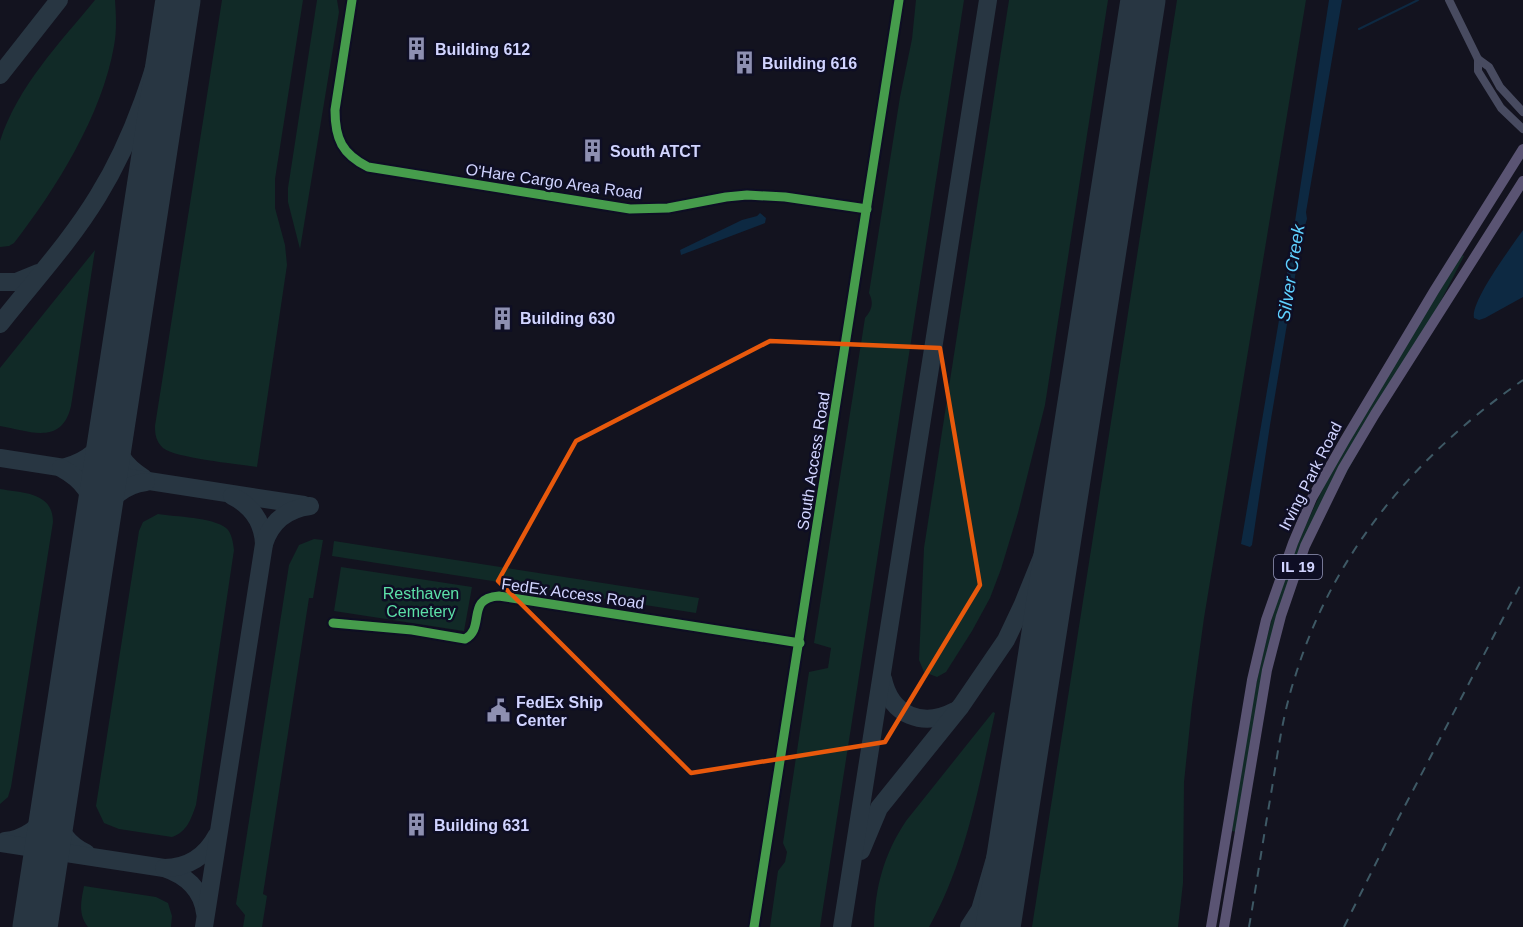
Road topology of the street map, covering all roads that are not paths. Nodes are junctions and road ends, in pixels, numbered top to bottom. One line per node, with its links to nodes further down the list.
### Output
1 (352, 0): 9 (street, O'Hare Cargo Area Road)
2 (898, 0): 9 (street, South Access Road)
3 (1449, 0): 4 (street)
4 (1478, 59): 5 (street); 6 (street)
5 (1523, 112)
6 (1523, 129)
7 (1523, 149): 13 (main road, Irving Park Road / IL 19)
8 (1523, 181): 14 (main road, Irving Park Road / IL 19)
9 (867, 209): 11 (street, South Access Road)
10 (333, 623): 11 (street, FedEx Access Road)
11 (800, 643): 12 (street, South Access Road)
12 (754, 927)
13 (1212, 927)
14 (1224, 927)

